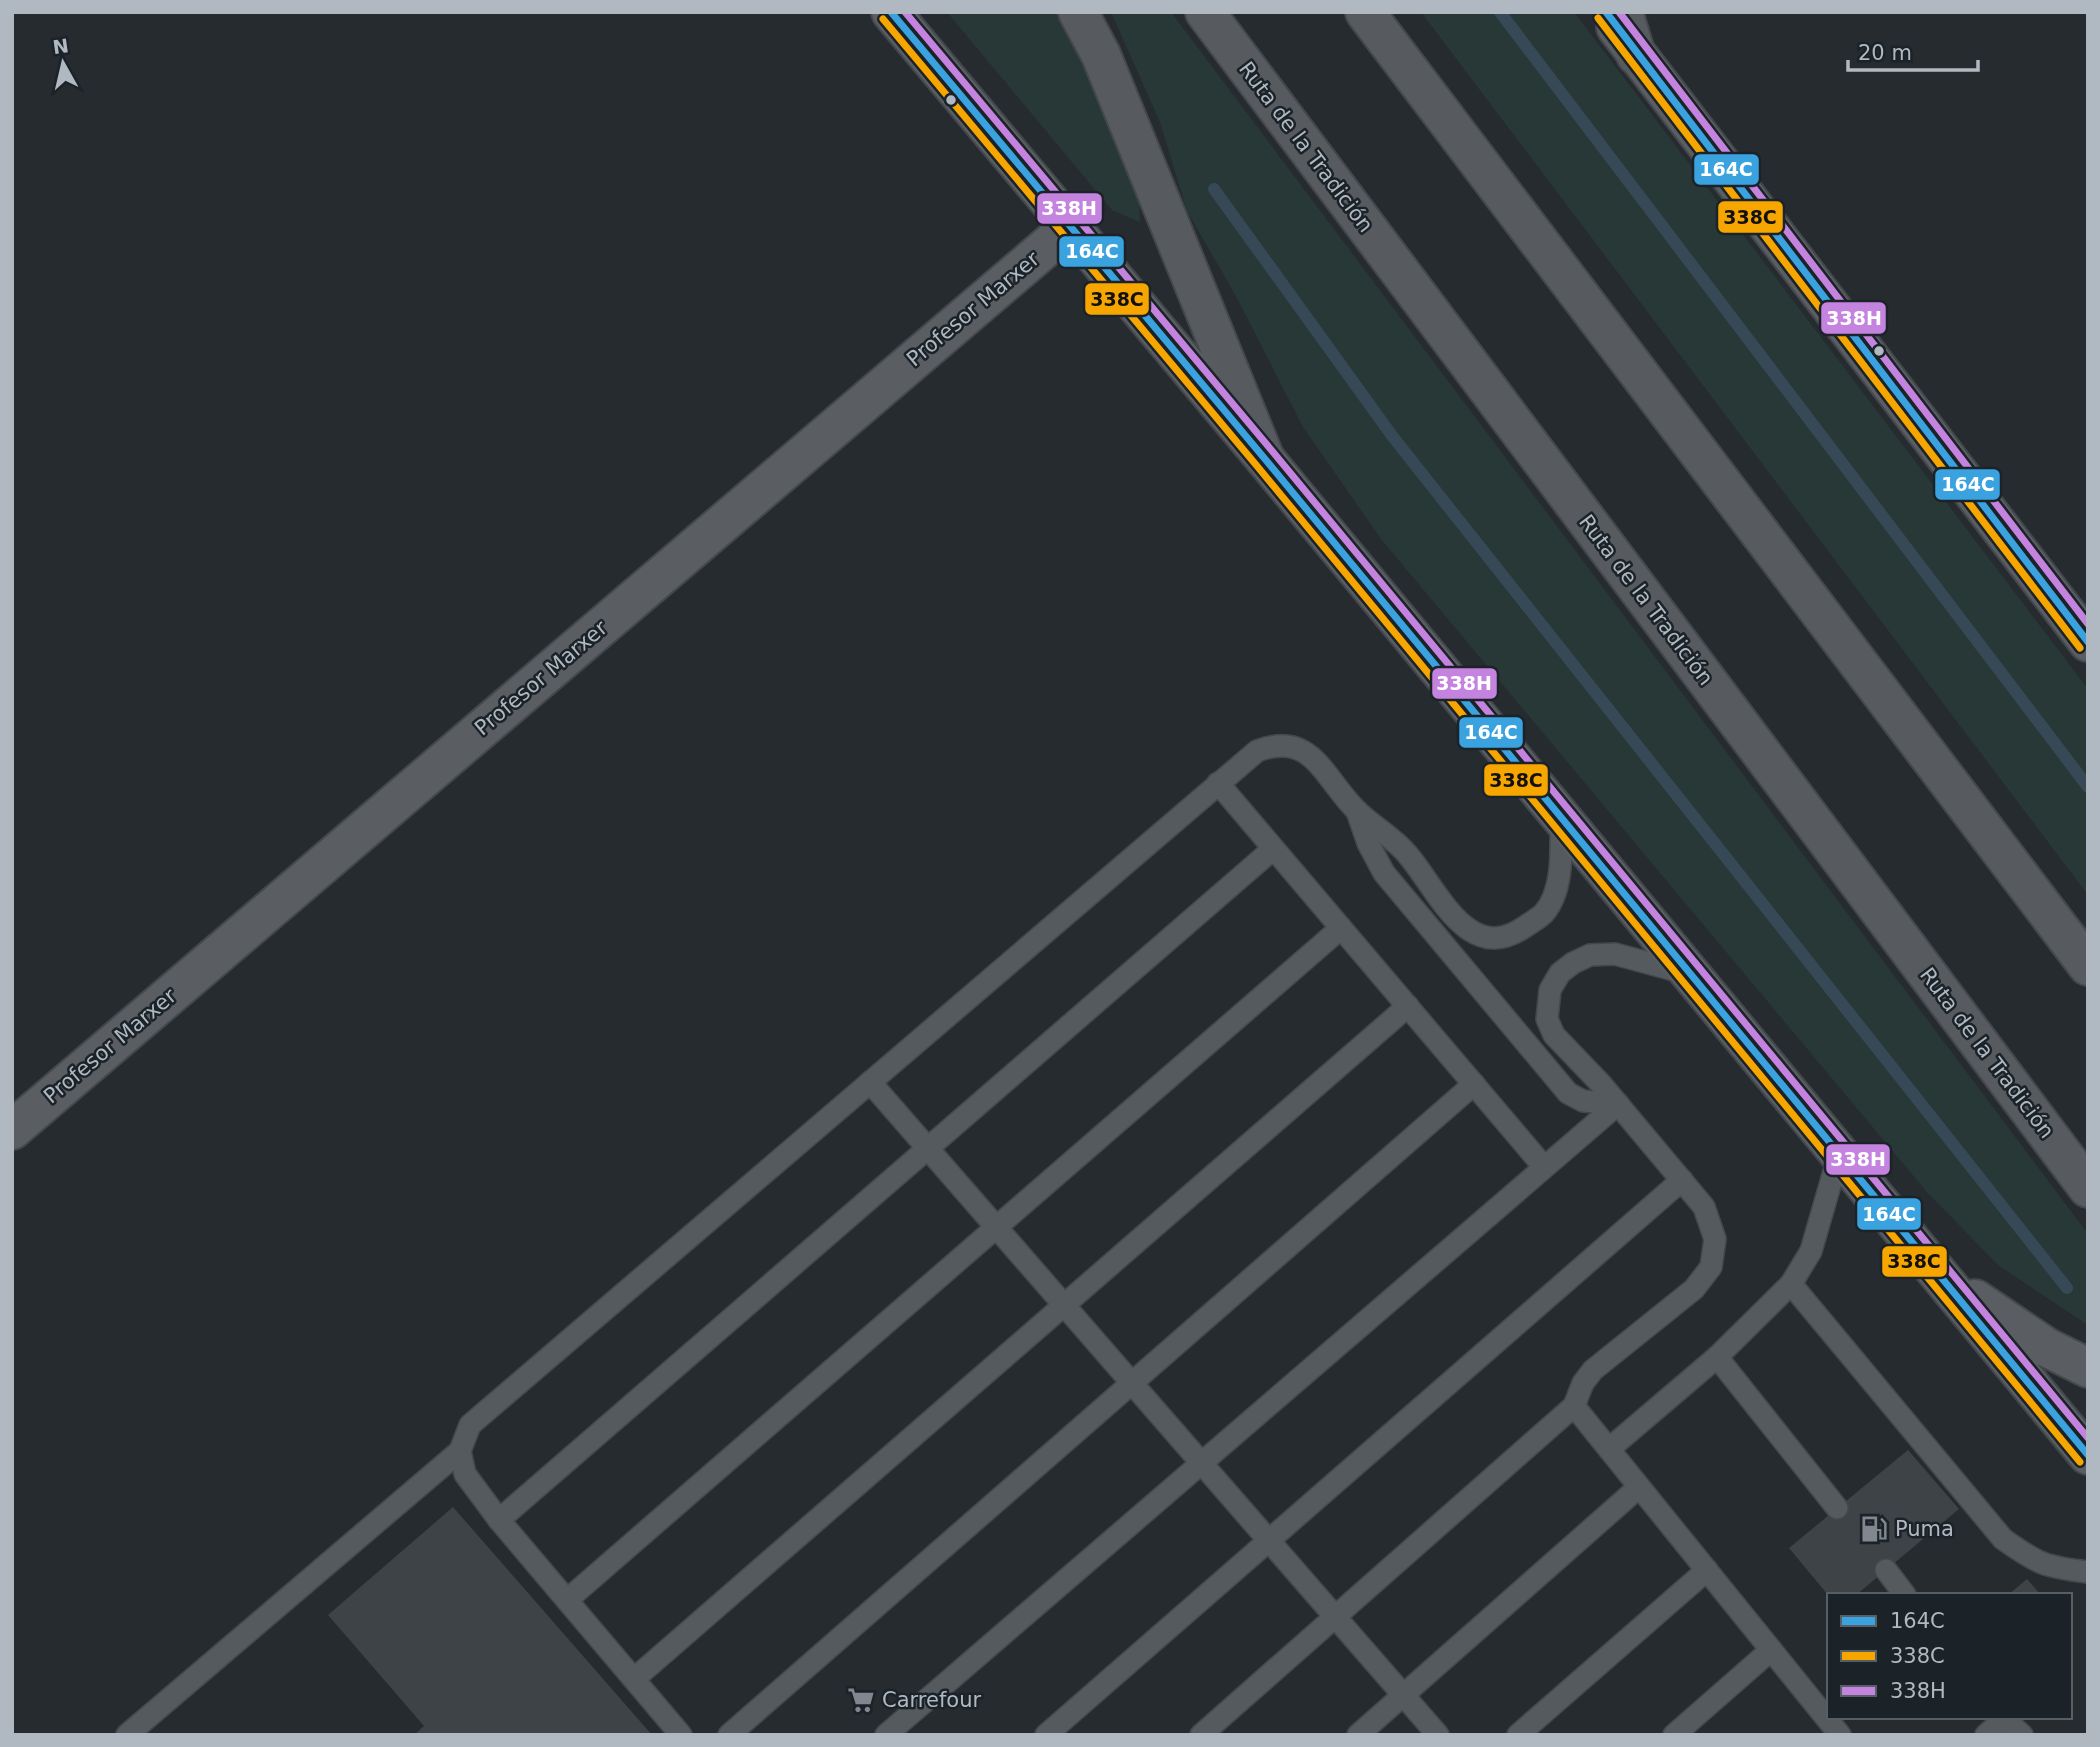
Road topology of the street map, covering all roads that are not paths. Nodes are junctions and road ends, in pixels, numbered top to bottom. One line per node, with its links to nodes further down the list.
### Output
1 (891, 12): 8 (main road)
2 (1078, 12): 9 (main road)
3 (1205, 12): 27 (main road, Ruta de la Tradición)
4 (1365, 12): 16 (main road)
5 (1606, 12): 7 (main road)
6 (1623, 12): 7 (main road)
7 (1636, 55): 10 (main road)
8 (1071, 226): 9 (main road); 22 (main road, Profesor Marxer)
9 (1265, 459): 13 (main road)
10 (2088, 642)
11 (1218, 783): 12 (lane); 14 (lane); 19 (lane)
12 (1357, 811): 13 (lane); 21 (lane)
13 (1562, 818): 17 (main road)
14 (1273, 849): 15 (lane); 23 (lane)
15 (1341, 928): 18 (lane); 28 (lane)
16 (2088, 965)
17 (1690, 975): 21 (lane); 24 (main road)
18 (1408, 1006): 20 (lane); 31 (lane)
19 (870, 1082): 23 (lane); 37 (lane)
20 (1474, 1084): 25 (lane); 34 (lane)
21 (1618, 1104): 25 (lane); 26 (lane)
22 (12, 1129)
23 (928, 1148): 28 (lane); 42 (lane)
24 (1839, 1154): 29 (main road); 30 (lane)
25 (1544, 1167): 39 (lane)
26 (1682, 1180): 35 (lane); 43 (lane)
27 (2088, 1188)
28 (996, 1227): 31 (lane); 48 (lane)
29 (1938, 1274): 33 (main road); 38 (main road)
30 (1791, 1284): 32 (lane); 46 (lane)
31 (1063, 1305): 34 (lane); 51 (lane)
32 (1717, 1356): 36 (lane); 41 (lane)
33 (2088, 1368)
34 (1131, 1383): 39 (lane); 58 (lane)
35 (1574, 1406): 36 (lane); 49 (lane)
36 (1609, 1449): 40 (lane)
37 (460, 1451): 42 (lane); 56 (lane)
38 (2088, 1455)
39 (1201, 1463): 43 (lane); 59 (lane)
40 (1639, 1487): 44 (lane); 52 (lane)
41 (1837, 1508)
42 (499, 1520): 48 (lane)
43 (1269, 1540): 49 (lane); 60 (lane)
44 (1707, 1570): 50 (lane); 64 (lane)
45 (1886, 1570): 47 (lane)
46 (2088, 1572)
47 (1903, 1593)
48 (567, 1600): 51 (lane)
49 (1335, 1616): 52 (lane); 61 (lane)
50 (1771, 1650): 55 (lane); 65 (lane)
51 (634, 1679): 57 (lane)
52 (1403, 1695): 62 (lane); 63 (lane)
53 (2002, 1719): 66 (lane)
54 (2004, 1719): 67 (lane)
55 (1834, 1732)
56 (127, 1735)
57 (681, 1735)
58 (729, 1735)
59 (886, 1735)
60 (1045, 1735)
61 (1201, 1735)
62 (1358, 1735)
63 (1438, 1735)
64 (1518, 1735)
65 (1674, 1735)
66 (1986, 1735)
67 (2022, 1735)

